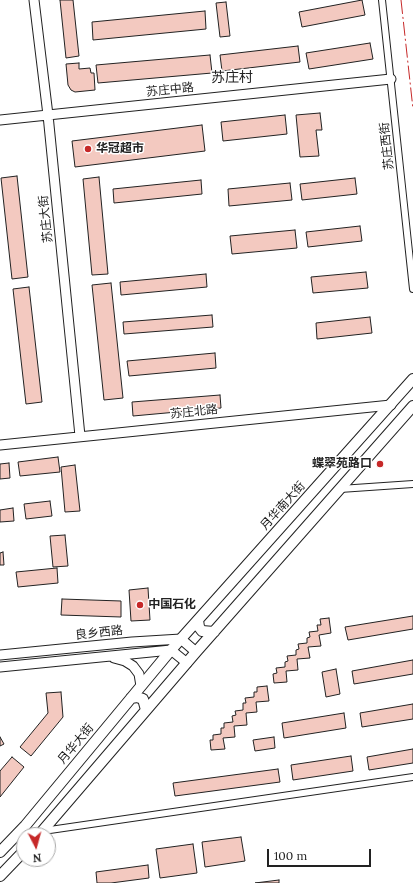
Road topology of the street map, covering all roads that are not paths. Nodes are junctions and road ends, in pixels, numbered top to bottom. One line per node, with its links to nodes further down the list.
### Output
1 (34, 0): 4 (main road, 苏庄大街)
2 (382, 0): 3 (street, 苏庄西街)
3 (391, 79): 4 (main road, 苏庄中路); 6 (street, 苏庄西街)
4 (48, 115): 5 (main road, 苏庄中路); 10 (main road, 苏庄大街)
5 (0, 120)
6 (413, 289)
7 (413, 379): 8 (main road, 月华南大街)
8 (391, 405): 10 (main road, 苏庄北路); 14 (main road, 月华南大街)
9 (413, 406): 13 (main road)
10 (80, 436): 11 (main road, 苏庄北路)
11 (0, 445)
12 (413, 484): 13 (street)
13 (340, 489): 15 (main road)
14 (198, 620): 15 (main road); 16 (main road, 月华南大街)
15 (214, 632): 18 (main road)
16 (181, 639): 17 (main road, 月华南大街); 18 (main road); 19 (main road, 良乡西路)
17 (171, 650): 20 (main road, 良乡西路); 21 (main road); 23 (main road, 月华大街)
18 (196, 652): 21 (main road)
19 (0, 655)
20 (105, 657): 22 (main road, 良乡西路); 23 (main road)
21 (187, 663): 25 (main road)
22 (0, 667)
23 (141, 686): 24 (main road, 月华大街)
24 (131, 698): 25 (main road); 29 (main road, 月华大街)
25 (146, 710): 27 (main road)
26 (413, 777): 28 (street)
27 (46, 827)
28 (56, 831)
29 (0, 852)
30 (16, 859): 31 (main road)
31 (0, 876)

